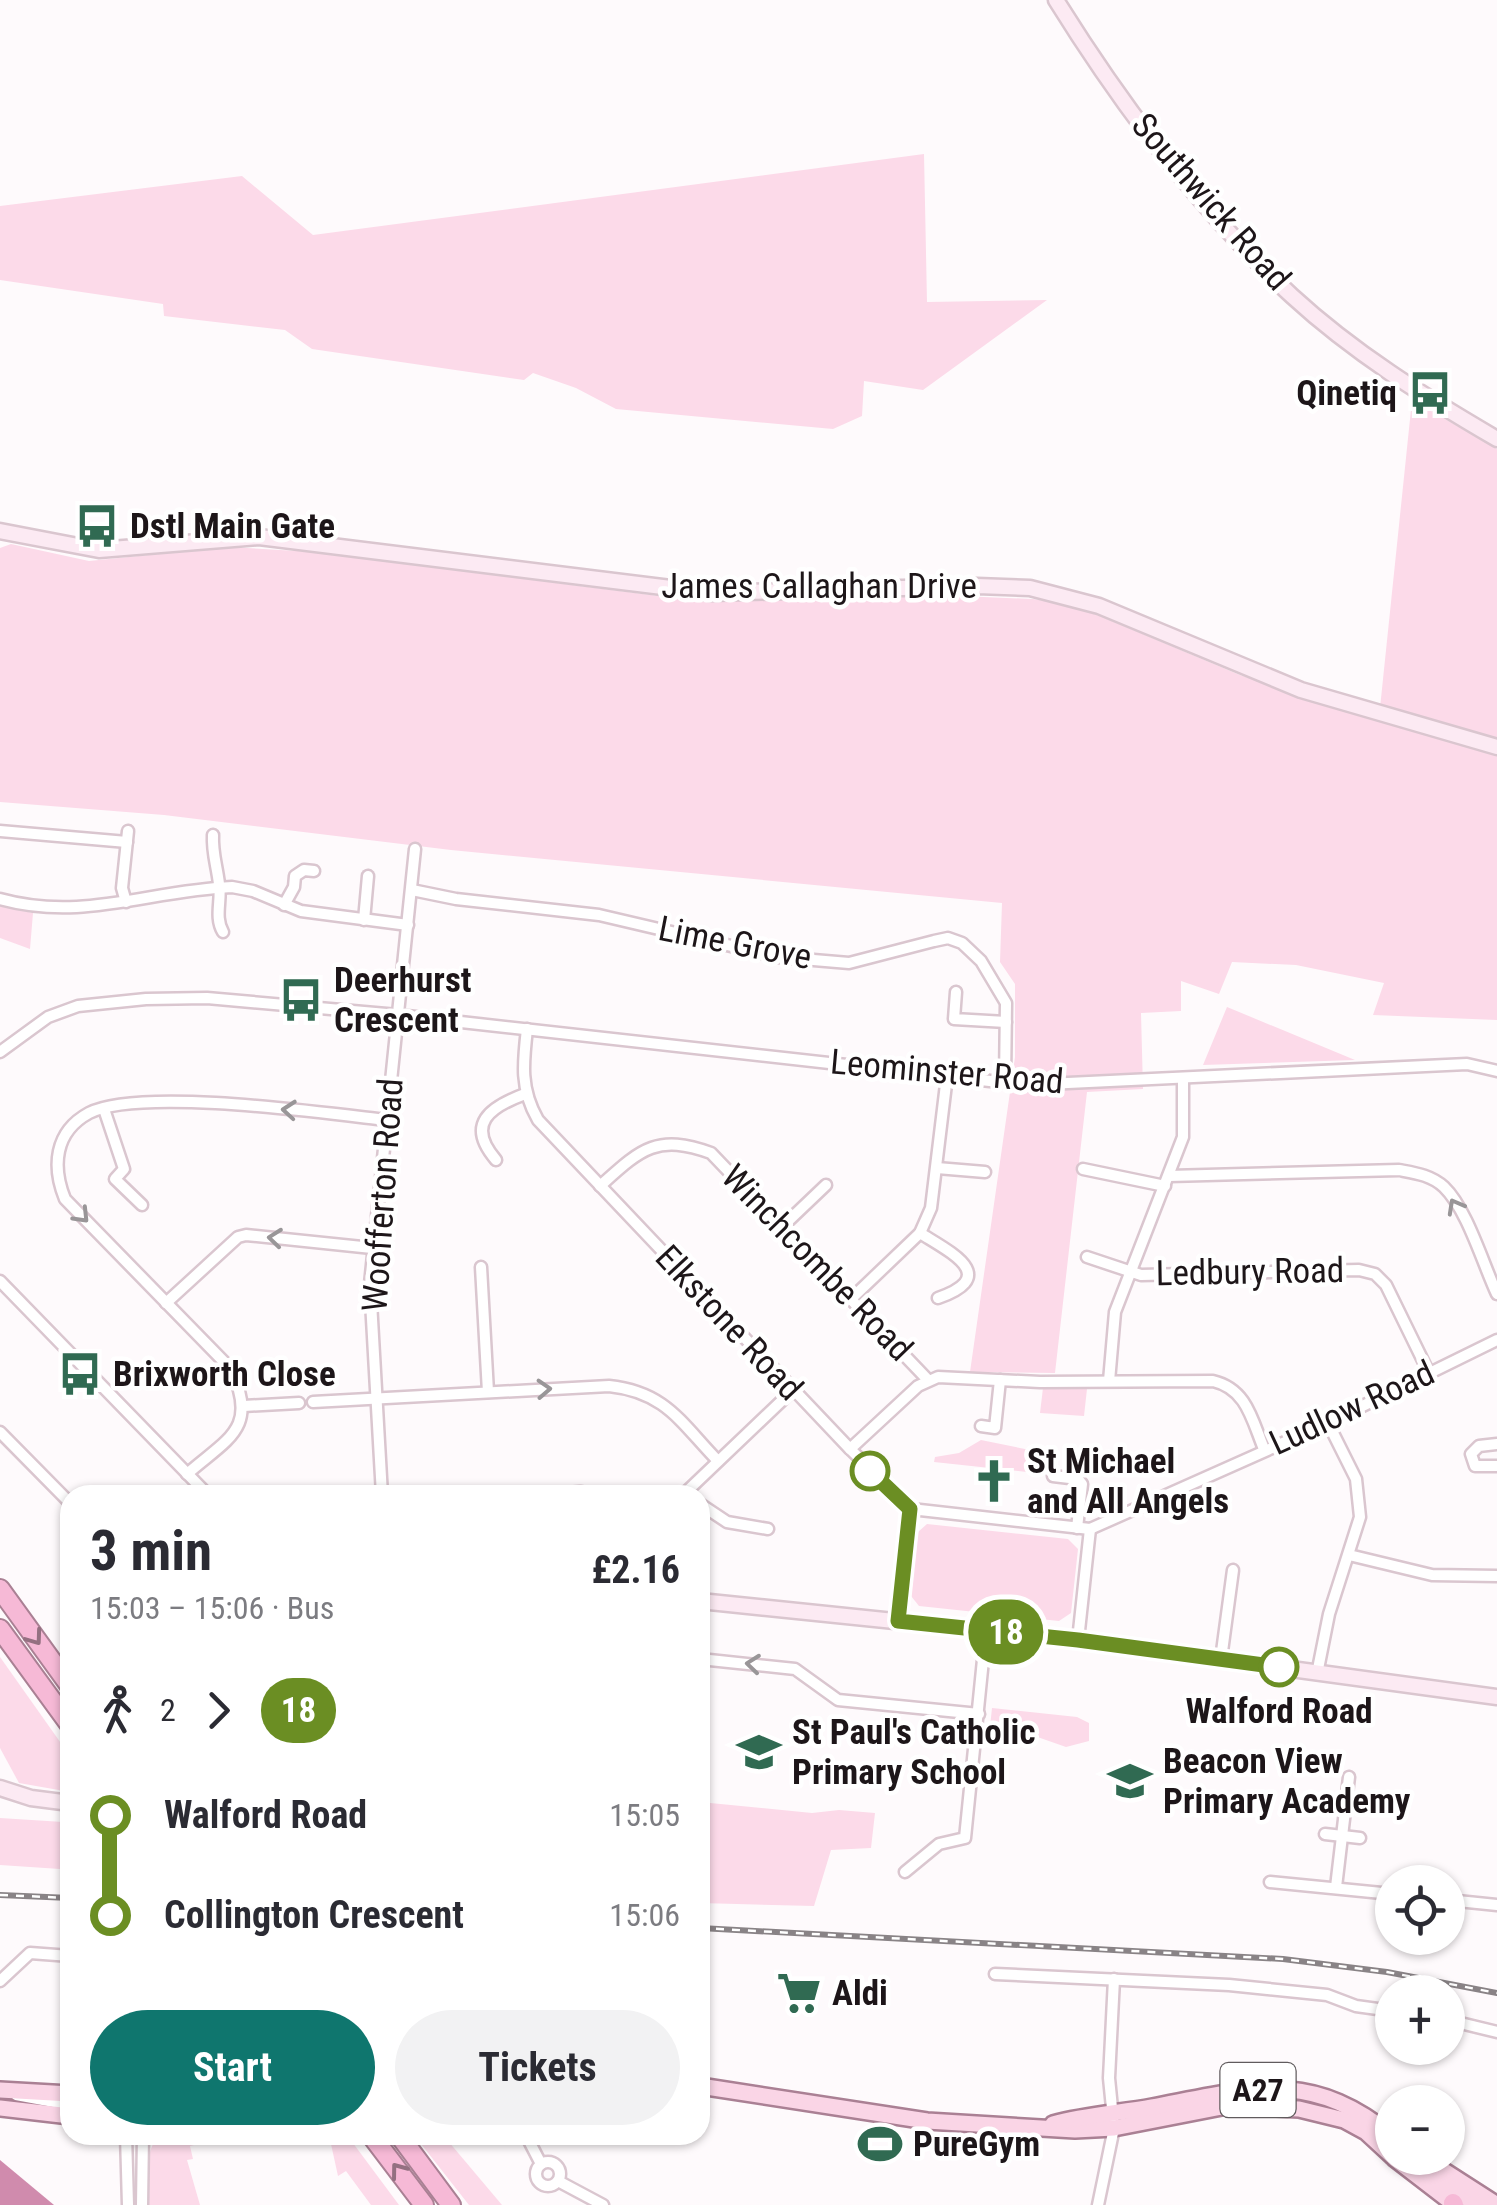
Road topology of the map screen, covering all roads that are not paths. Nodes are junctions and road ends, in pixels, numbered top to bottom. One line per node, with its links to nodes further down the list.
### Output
1 (1056, 0): 2 (street, Southwick Road)
2 (1497, 439)
3 (0, 532): 4 (street, James Callaghan Drive)
4 (1497, 748)
5 (0, 831): 13 (street)
6 (213, 835): 10 (street)
7 (415, 849): 11 (street, Woofferton Road)
8 (314, 871): 14 (street)
9 (368, 876): 15 (street)
10 (220, 887): 13 (street); 14 (street); 17 (street)
11 (412, 890): 16 (street, Woofferton Road); 20 (street, Lime Grove)
12 (0, 899): 13 (street)
13 (126, 902)
14 (284, 905): 15 (street)
15 (364, 920): 16 (street)
16 (408, 925): 19 (street, Woofferton Road)
17 (223, 932)
18 (956, 992): 20 (street)
19 (398, 1015): 21 (street, Leominster Road); 22 (street); 29 (street, Woofferton Road)
20 (1006, 1022): 26 (street, Lime Grove)
21 (526, 1029): 24 (street, Leominster Road); 27 (street)
22 (0, 1052)
23 (1497, 1070): 25 (street, Leominster Road)
24 (947, 1076): 26 (street, Leominster Road); 31 (street)
25 (1183, 1079): 26 (street, Leominster Road); 34 (street)
26 (1005, 1082)
27 (525, 1094): 30 (street); 36 (street, Elkstone Road)
28 (104, 1109): 29 (street, one-way to 28); 37 (street); 48 (street, one-way to 48)
29 (386, 1120): 40 (street, Woofferton Road)
30 (496, 1160)
31 (937, 1168): 33 (street); 39 (street)
32 (1083, 1169): 34 (street)
33 (984, 1172)
34 (1167, 1181): 43 (street); 45 (street, one-way to 34)
35 (826, 1184): 38 (street)
36 (600, 1186): 38 (street, Winchcombe Road); 54 (street, Elkstone Road)
37 (142, 1205)
38 (783, 1226): 47 (street, Winchcombe Road)
39 (920, 1232): 46 (street); 47 (street)
40 (372, 1248): 48 (street, one-way to 48); 56 (street, Woofferton Road)
41 (1087, 1257): 43 (street)
42 (480, 1268): 55 (street)
43 (1132, 1270): 50 (street, Ledbury Road); 53 (street)
44 (0, 1282): 68 (street)
45 (1497, 1294)
46 (938, 1298)
47 (851, 1299): 51 (street, Winchcombe Road)
48 (166, 1303): 59 (street)
49 (1497, 1340): 50 (street, Ludlow Road)
50 (1429, 1373): 60 (street, Ludlow Road)
51 (928, 1380): 52 (street); 65 (street)
52 (1000, 1380): 53 (street); 61 (street)
53 (1109, 1382): 64 (street)
54 (793, 1390): 65 (street, Elkstone Road); 66 (street)
55 (488, 1392): 56 (street); 66 (street, one-way to 66)
56 (377, 1399): 57 (street); 71 (street, Woofferton Road)
57 (312, 1402)
58 (298, 1403): 59 (street)
59 (244, 1406): 68 (street)
60 (1328, 1423): 64 (street, Ludlow Road); 78 (street)
61 (981, 1426)
62 (0, 1432): 73 (street)
63 (1497, 1444): 67 (street)
64 (1264, 1449): 76 (street, Ludlow Road)
65 (850, 1450): 74 (street, Elkstone Road)
66 (718, 1461): 72 (street)
67 (1497, 1466)
68 (187, 1474): 70 (street)
69 (1053, 1476): 76 (street)
70 (198, 1485)
71 (381, 1485)
72 (695, 1485)
73 (60, 1493)
74 (910, 1509): 76 (street); 83 (street)
75 (710, 1511): 77 (street)
76 (1083, 1528): 86 (street)
77 (768, 1529)
78 (1349, 1555): 80 (street); 90 (street)
79 (1233, 1570): 87 (street)
80 (1497, 1576)
81 (0, 1589): 89 (highway, one-way to 89)
82 (710, 1602): 83 (street)
83 (898, 1621): 85 (street)
84 (0, 1629): 92 (highway)
85 (986, 1630): 86 (street); 93 (street)
86 (1078, 1640): 87 (street)
87 (1222, 1658): 90 (street)
88 (710, 1660): 93 (street, one-way to 88)
89 (60, 1672)
90 (1317, 1674): 91 (street)
91 (1497, 1697)
92 (60, 1710)
93 (979, 1714): 100 (street)
94 (1349, 1777): 98 (street)
95 (0, 1788): 96 (street)
96 (60, 1802)
97 (1325, 1834): 98 (street)
98 (1342, 1836): 99 (street); 102 (street)
99 (1360, 1838)
100 (905, 1872)
101 (1270, 1882): 102 (street)
102 (1336, 1888): 103 (street)
103 (1375, 1892)
104 (1465, 1902): 105 (street)
105 (1497, 1905)
106 (60, 1956): 109 (street)
107 (995, 1974): 108 (street)
108 (1114, 1979): 110 (street); 119 (street)
109 (0, 1981)
110 (1375, 2009)
111 (1465, 2024): 112 (street)
112 (1497, 2032)
113 (710, 2088): 119 (main road, A27)
114 (1, 2090): 115 (main road); 116 (street)
115 (60, 2093)
116 (60, 2103)
117 (0, 2108): 118 (main road)
118 (60, 2115)
119 (1114, 2121): 120 (main road, A27); 121 (main road, A27); 140 (street)
120 (1375, 2124)
121 (1375, 2140)
122 (126, 2145): 135 (street)
123 (144, 2145): 136 (street)
124 (379, 2145): 137 (highway, one-way to 124)
125 (406, 2145): 138 (highway)
126 (531, 2145): 127 (street)
127 (541, 2164): 131 (street); 131 (street)
128 (1416, 2175): 133 (main road, A27)
129 (1436, 2175): 141 (main road)
130 (1452, 2176): 132 (main road); 134 (main road)
131 (558, 2181): 139 (street)
132 (1497, 2190)
133 (1454, 2204)
134 (1497, 2204)
135 (128, 2205)
136 (142, 2205)
137 (424, 2205)
138 (451, 2205)
139 (603, 2205)
140 (1098, 2205)
141 (1476, 2205)

